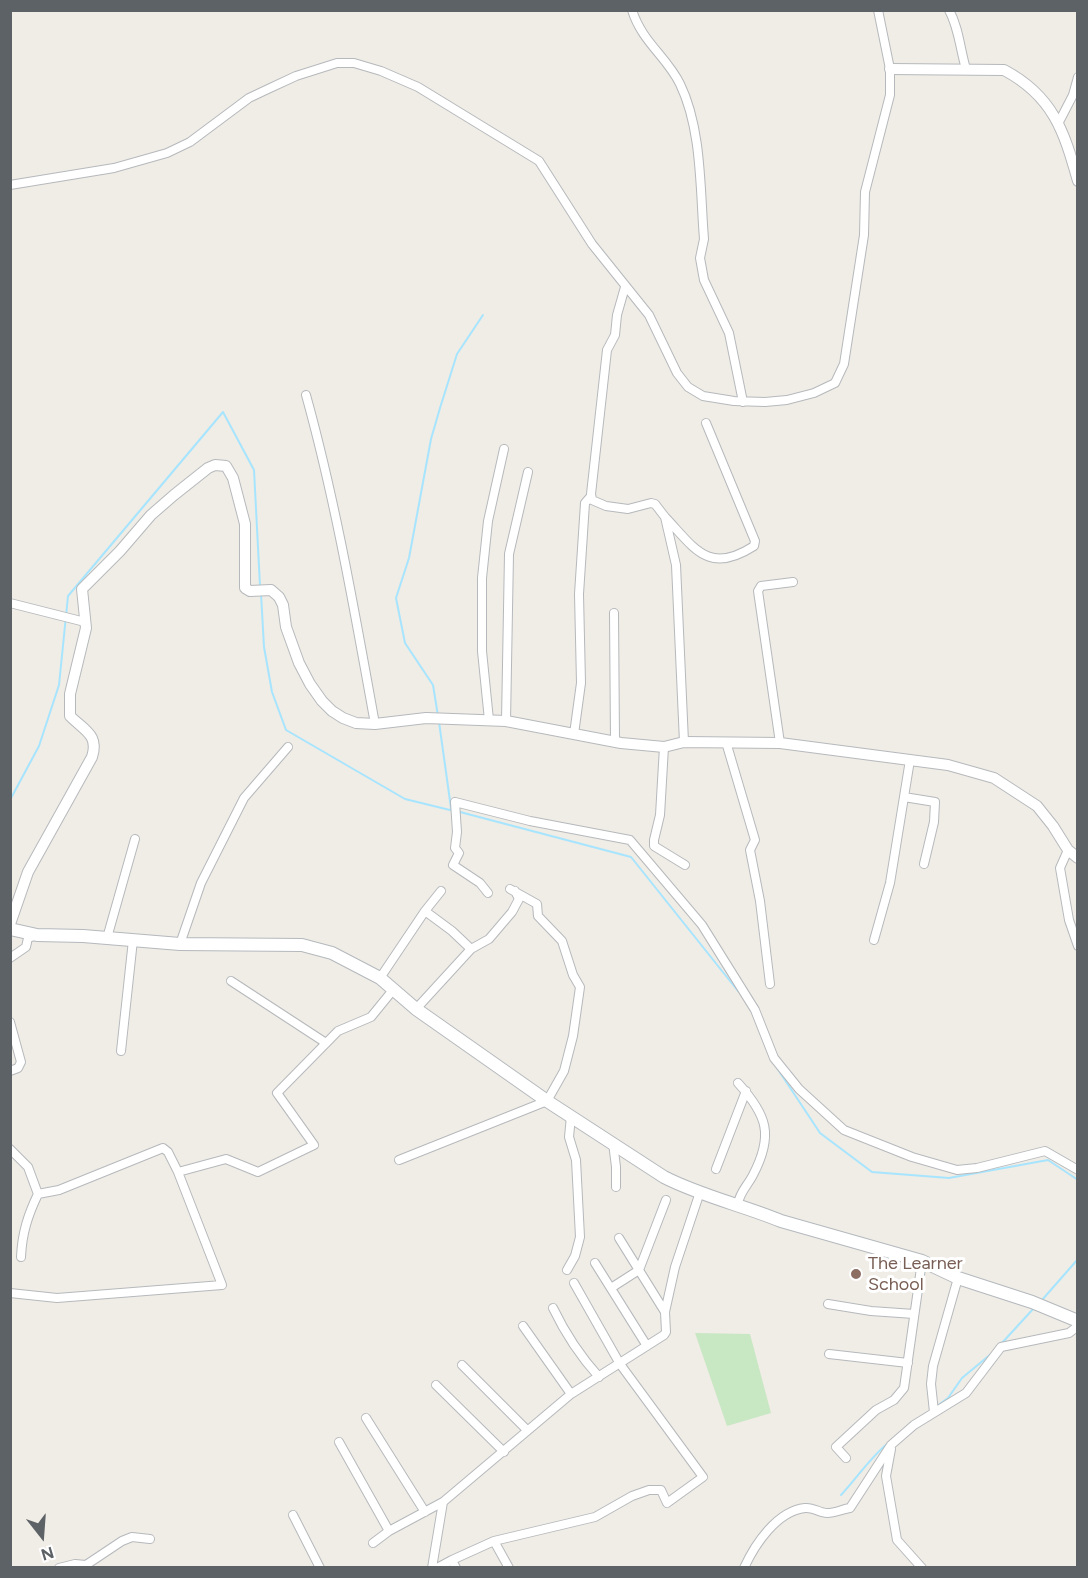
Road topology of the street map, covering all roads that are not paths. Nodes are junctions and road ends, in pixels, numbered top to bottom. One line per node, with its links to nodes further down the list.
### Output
1 (632, 10): 12 (street)
2 (878, 10): 4 (street)
3 (949, 10): 5 (street)
4 (890, 69): 5 (street); 12 (street)
5 (966, 69): 7 (street)
6 (1077, 77): 7 (street)
7 (1059, 122): 8 (street)
8 (1077, 181)
9 (10, 185): 10 (street)
10 (625, 287): 12 (street); 16 (street)
11 (306, 395): 24 (street)
12 (743, 402)
13 (706, 423): 17 (street)
14 (504, 449): 22 (street)
15 (528, 472): 23 (street)
16 (591, 496): 17 (street); 25 (street)
17 (665, 517): 27 (street)
18 (793, 582): 29 (street)
19 (10, 603): 21 (street)
20 (614, 613): 26 (street)
21 (85, 622): 24 (street); 42 (street)
22 (489, 720): 23 (street); 24 (street)
23 (506, 721): 25 (street)
24 (375, 724)
25 (574, 734): 26 (street)
26 (615, 741): 31 (street)
27 (684, 742): 28 (street); 31 (street)
28 (726, 742): 29 (street); 54 (street)
29 (780, 743): 32 (street)
30 (288, 747): 48 (street)
31 (664, 747): 38 (street)
32 (910, 760): 33 (street); 35 (street)
33 (904, 796): 37 (street); 47 (street)
34 (135, 838): 45 (street)
35 (1068, 850): 36 (street); 49 (street)
36 (1077, 858)
37 (924, 864)
38 (685, 865)
39 (441, 891): 41 (street)
40 (488, 893): 69 (street)
41 (425, 911): 50 (street); 52 (street)
42 (10, 924)
43 (10, 929): 44 (main road)
44 (37, 935): 45 (main road); 51 (street)
45 (107, 938): 46 (main road)
46 (133, 940): 48 (main road); 59 (street)
47 (874, 940)
48 (180, 944): 52 (main road)
49 (1077, 946)
50 (471, 949): 56 (street); 63 (street)
51 (10, 958)
52 (380, 978): 55 (main road)
53 (231, 981): 58 (street)
54 (770, 984)
55 (393, 990): 56 (main road); 58 (street)
56 (416, 1009): 63 (main road)
57 (10, 1022): 60 (street)
58 (326, 1043): 70 (street)
59 (122, 1051)
60 (10, 1071)
61 (738, 1083): 62 (street)
62 (746, 1092): 68 (street); 75 (street)
63 (546, 1101): 64 (main road); 67 (street)
64 (571, 1116): 65 (main road); 80 (street)
65 (613, 1142): 71 (street); 72 (main road)
66 (10, 1149): 73 (street)
67 (399, 1160)
68 (716, 1169)
69 (1077, 1170)
70 (178, 1172): 73 (street); 85 (street)
71 (616, 1187)
72 (700, 1192): 75 (main road); 88 (street)
73 (38, 1194): 77 (street)
74 (666, 1200): 81 (street)
75 (738, 1204): 78 (main road)
76 (619, 1238): 81 (street)
77 (10, 1246)
78 (922, 1261): 82 (main road); 89 (street)
79 (595, 1263): 84 (street)
80 (567, 1270)
81 (639, 1270): 84 (street); 88 (street)
82 (958, 1278): 90 (main road); 101 (street)
83 (574, 1283): 96 (street)
84 (611, 1288): 93 (street)
85 (10, 1293)
86 (828, 1304): 89 (street)
87 (553, 1308): 98 (street)
88 (665, 1312): 93 (street)
89 (914, 1314): 95 (street)
90 (1077, 1321)
91 (523, 1326): 100 (street)
92 (1077, 1326): 101 (street)
93 (647, 1346): 96 (street)
94 (829, 1354): 95 (street)
95 (908, 1362): 107 (street)
96 (620, 1364): 98 (street); 113 (street)
97 (462, 1365): 103 (street)
98 (599, 1377): 100 (street)
99 (436, 1384): 106 (street)
100 (572, 1394): 103 (street)
101 (934, 1412): 105 (street)
102 (366, 1418): 109 (street)
103 (526, 1431): 106 (street)
104 (339, 1442): 111 (street)
105 (891, 1445): 121 (street); 122 (street)
106 (504, 1452): 108 (street)
107 (846, 1458)
108 (443, 1502): 109 (street); 118 (street)
109 (425, 1512): 111 (street)
110 (293, 1515): 117 (street)
111 (389, 1531): 114 (street)
112 (150, 1539): 116 (street)
113 (494, 1541): 115 (street); 120 (street)
114 (373, 1543)
115 (454, 1564): 119 (street)
116 (58, 1568)
117 (320, 1568)
118 (432, 1568)
119 (437, 1568)
120 (508, 1568)
121 (744, 1568)
122 (922, 1568)

